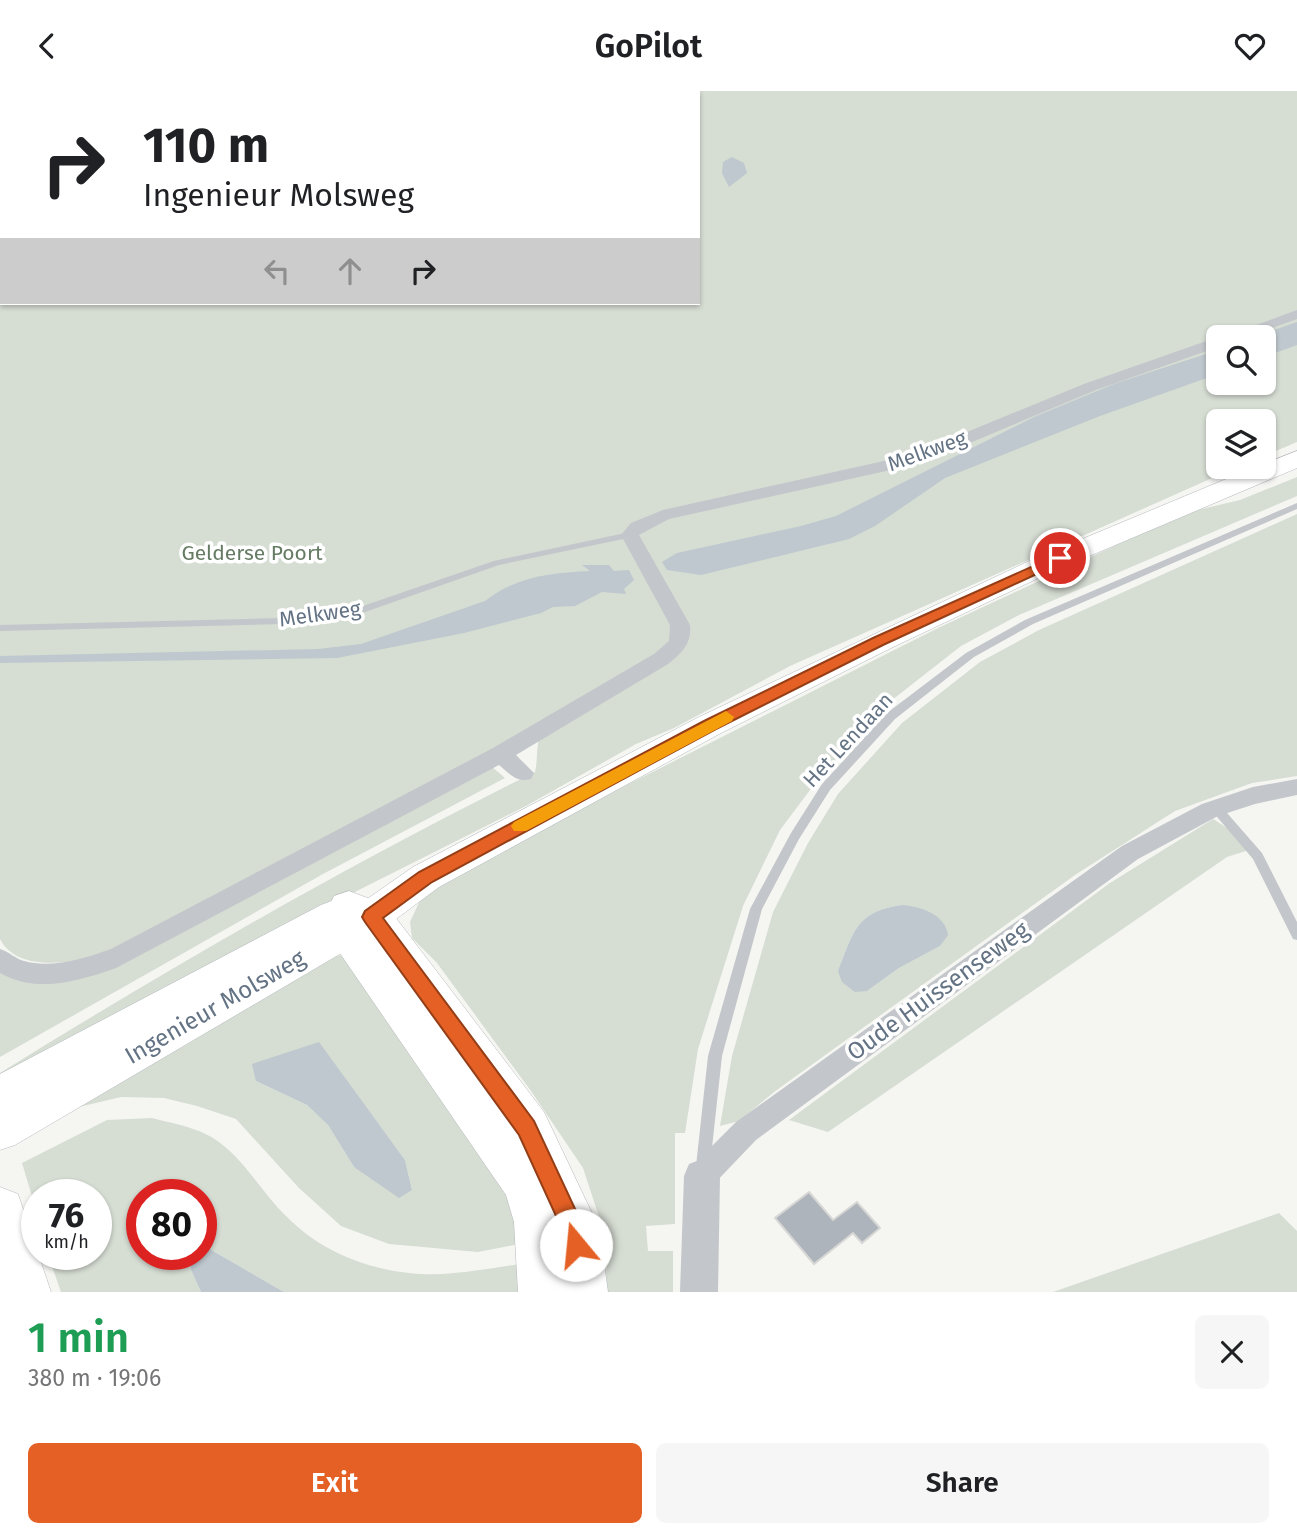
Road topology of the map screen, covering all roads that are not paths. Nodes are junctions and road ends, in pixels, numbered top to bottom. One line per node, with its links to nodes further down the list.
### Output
1 (1297, 314): 2 (street)
2 (1266, 325)
3 (1206, 346): 6 (street, Melkweg)
4 (1297, 459): 12 (main road, Ingenieur Molsweg)
5 (1297, 506): 17 (lane, Het Lendaan)
6 (629, 535): 7 (lane, Melkweg); 8 (street)
7 (0, 628)
8 (501, 754): 9 (street); 14 (street)
9 (523, 773)
10 (1297, 787): 11 (street, Oude Huissenseweg)
11 (1216, 808): 13 (lane); 17 (street, Oude Huissenseweg)
12 (355, 918): 15 (main road, Ingenieur Molsweg); 16 (main road, Ingenieur Molsweg); 18 (highway); 19 (highway)
13 (1297, 935)
14 (0, 959)
15 (0, 1095)
16 (0, 1131)
17 (702, 1176): 20 (street)
18 (545, 1292)
19 (581, 1292)
20 (699, 1292)

